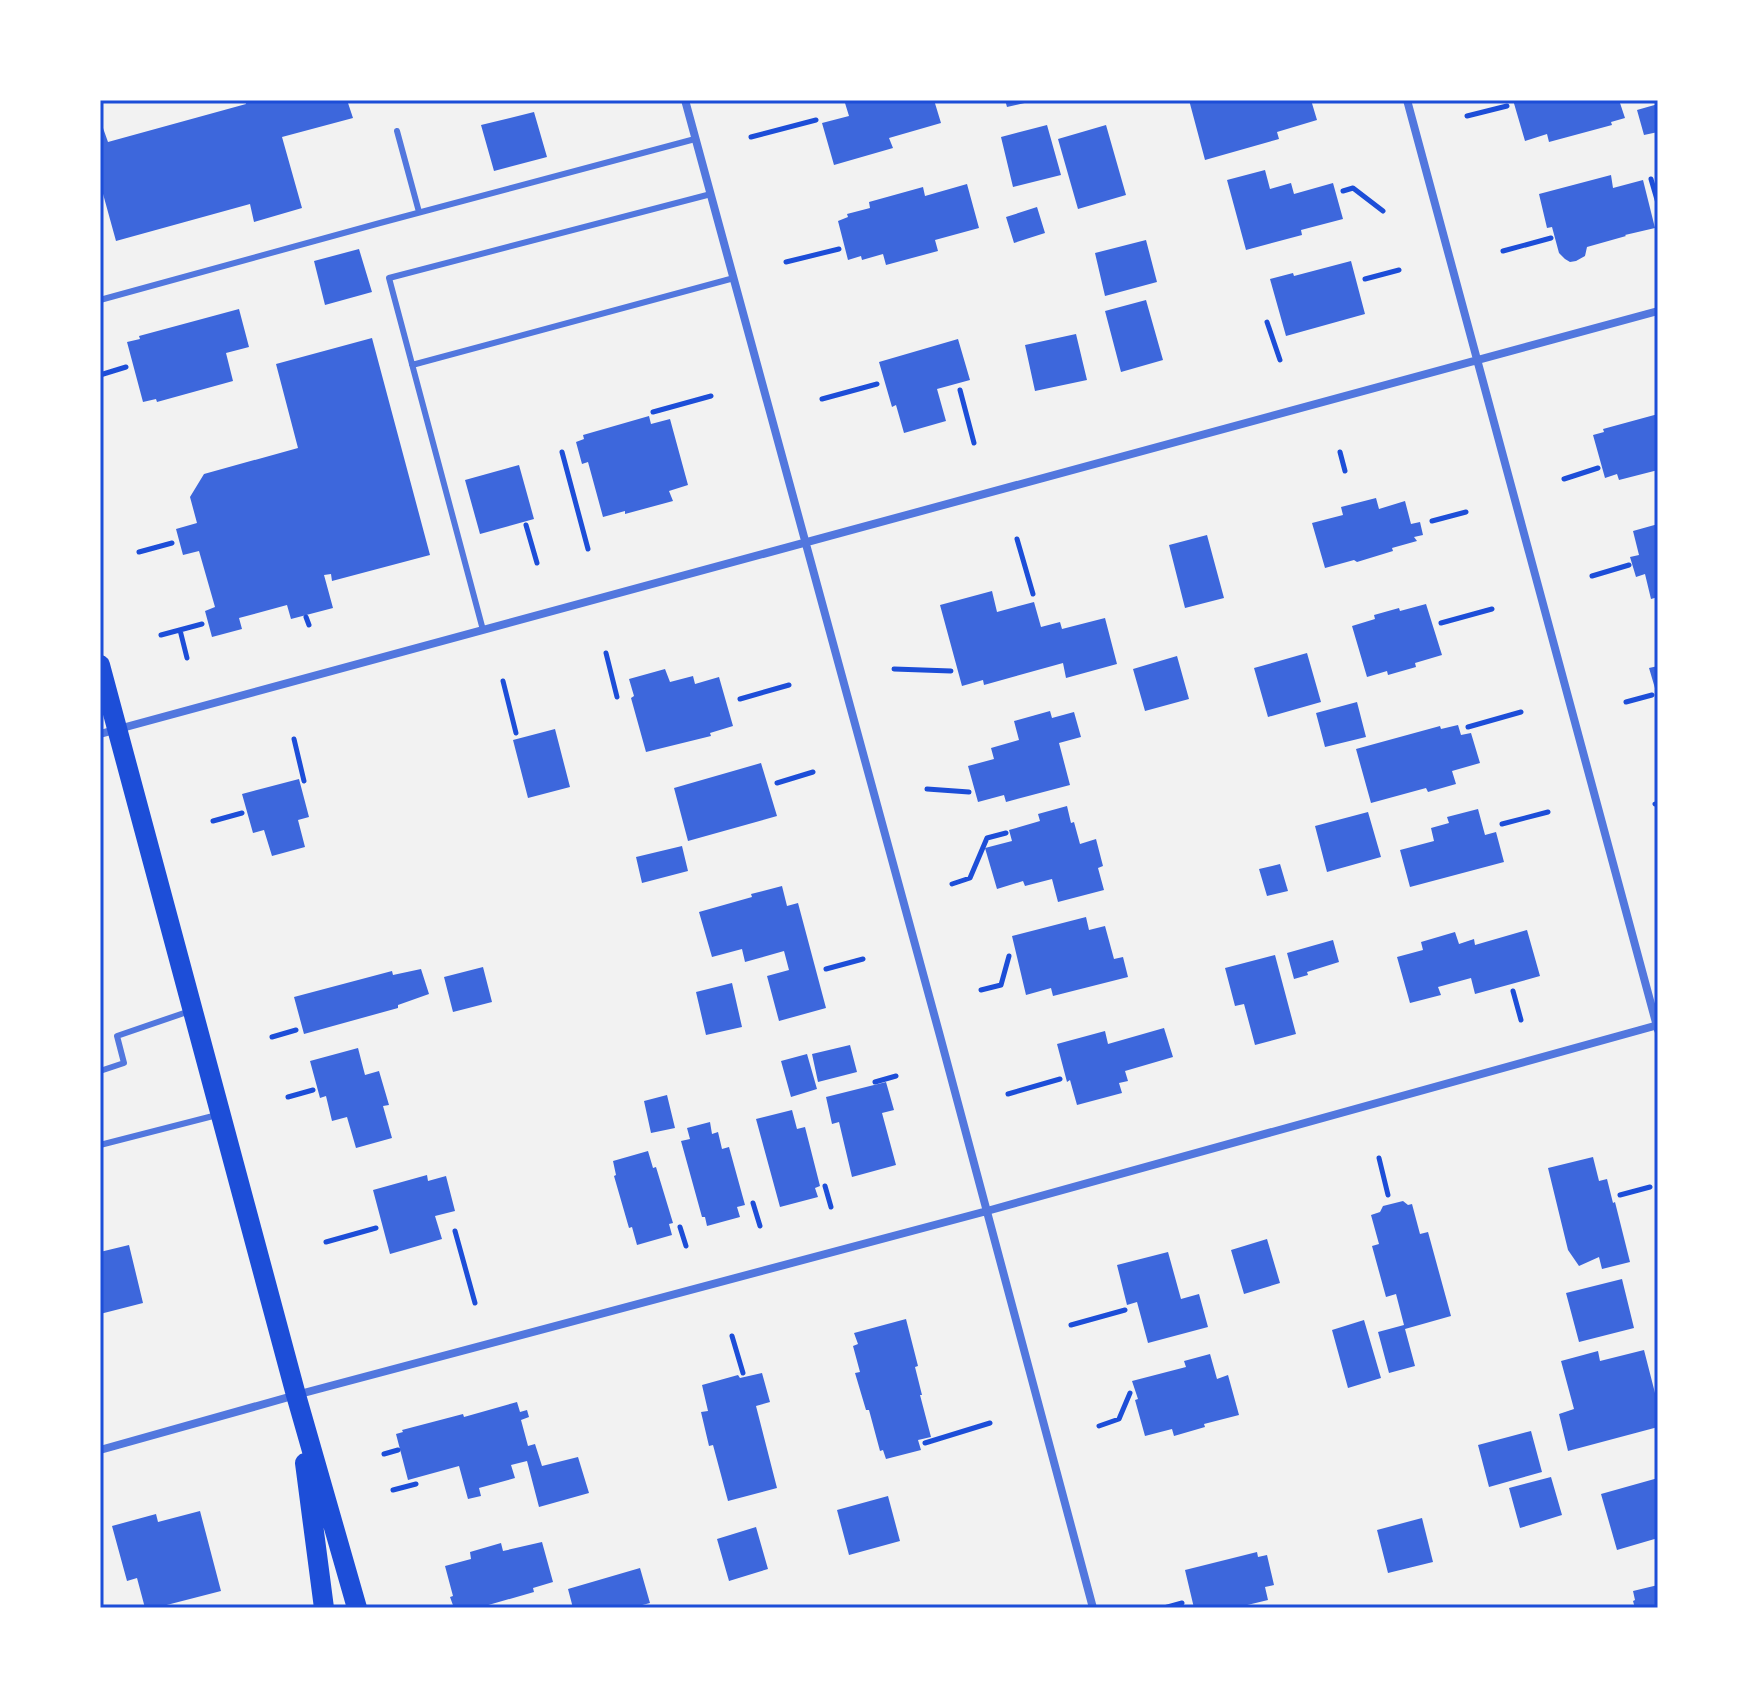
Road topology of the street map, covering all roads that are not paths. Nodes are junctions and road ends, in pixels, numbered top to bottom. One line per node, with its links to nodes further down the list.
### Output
1 (685, 100): 4 (street)
2 (1407, 100): 10 (street)
3 (397, 131): 6 (lane)
4 (695, 139): 5 (street); 6 (lane)
5 (711, 194): 7 (street); 11 (lane)
6 (419, 212): 8 (lane)
7 (734, 278): 11 (lane); 12 (street)
8 (100, 300)
9 (1658, 311): 10 (street)
10 (1478, 360): 12 (street); 17 (street)
11 (412, 365): 13 (lane)
12 (805, 544): 13 (street); 21 (street)
13 (483, 630): 15 (street)
14 (100, 665): 15 (main road)
15 (109, 732): 16 (main road)
16 (192, 1010): 18 (lane); 19 (main road)
17 (1658, 1027): 21 (street)
18 (100, 1071)
19 (220, 1114): 20 (lane); 22 (main road)
20 (100, 1145)
21 (987, 1211): 22 (street); 26 (street)
22 (296, 1395): 23 (street); 24 (main road); 25 (main road)
23 (100, 1450)
24 (324, 1608)
25 (357, 1608)
26 (1093, 1608)

